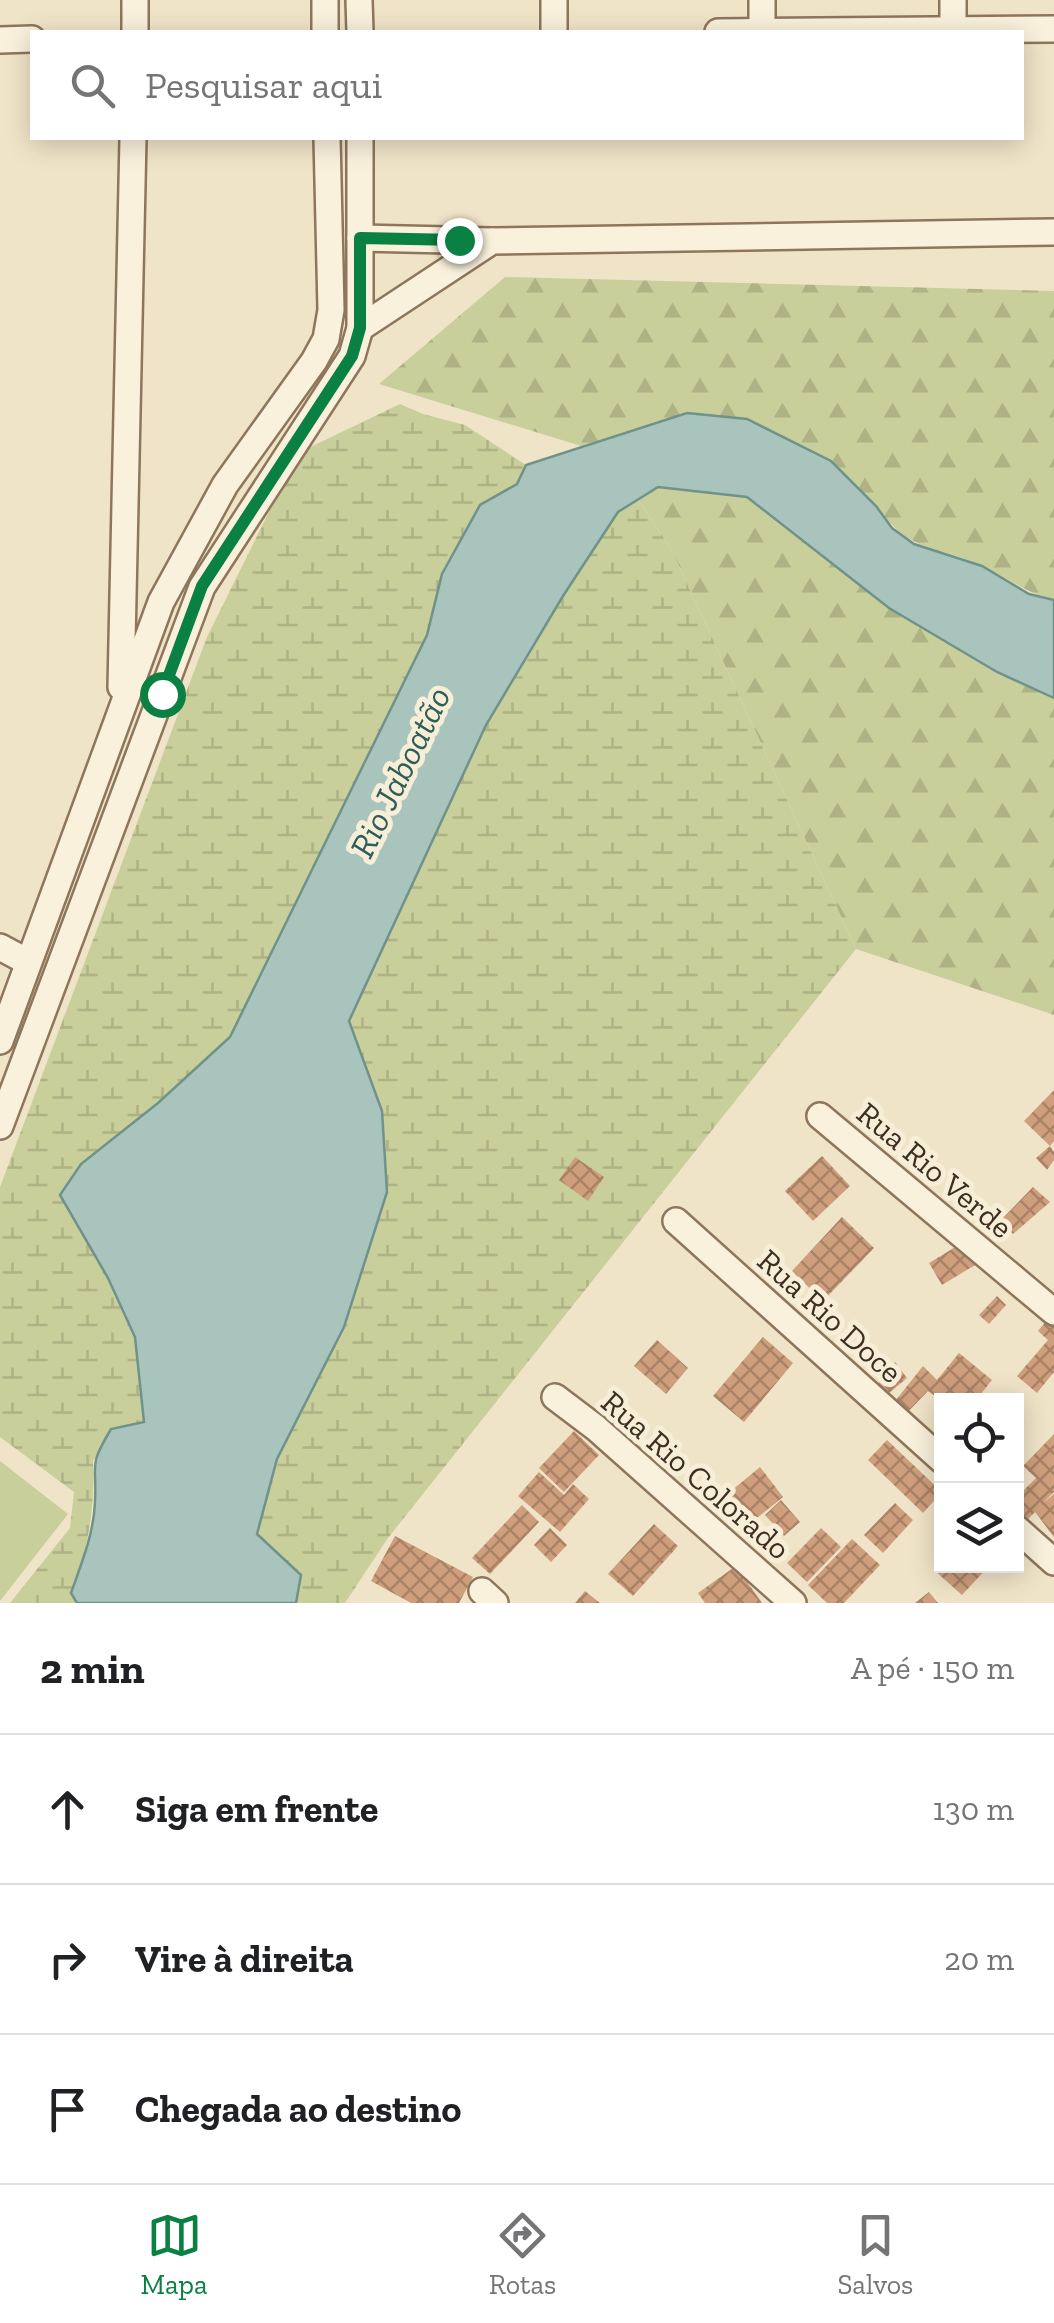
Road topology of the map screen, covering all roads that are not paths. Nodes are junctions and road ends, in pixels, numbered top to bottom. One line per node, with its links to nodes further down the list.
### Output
1 (135, 0): 8 (street)
2 (325, 0): 9 (street)
3 (359, 0): 10 (street)
4 (554, 0): 11 (street)
5 (762, 0): 12 (street)
6 (953, 0): 13 (street)
7 (1054, 29): 13 (street)
8 (135, 30)
9 (325, 30)
10 (360, 30)
11 (554, 30)
12 (762, 30)
13 (953, 30)
14 (30, 39): 15 (street)
15 (0, 40)
16 (132, 140): 23 (street)
17 (328, 140): 23 (street)
18 (360, 140): 20 (street)
19 (1054, 232): 21 (street)
20 (360, 238): 21 (street); 22 (street)
21 (492, 241): 22 (street)
22 (360, 328): 28 (street)
23 (121, 706): 25 (street)
24 (0, 947): 25 (street)
25 (28, 962): 26 (street)
26 (0, 1041)
27 (820, 1116): 30 (street, Rua Rio Verde)
28 (0, 1126)
29 (676, 1221): 32 (street, Rua Rio Doce)
30 (1054, 1312)
31 (555, 1396): 35 (street, Rua Rio Colorado)
32 (934, 1453)
33 (1024, 1535): 34 (street)
34 (1054, 1562)
35 (793, 1603)

